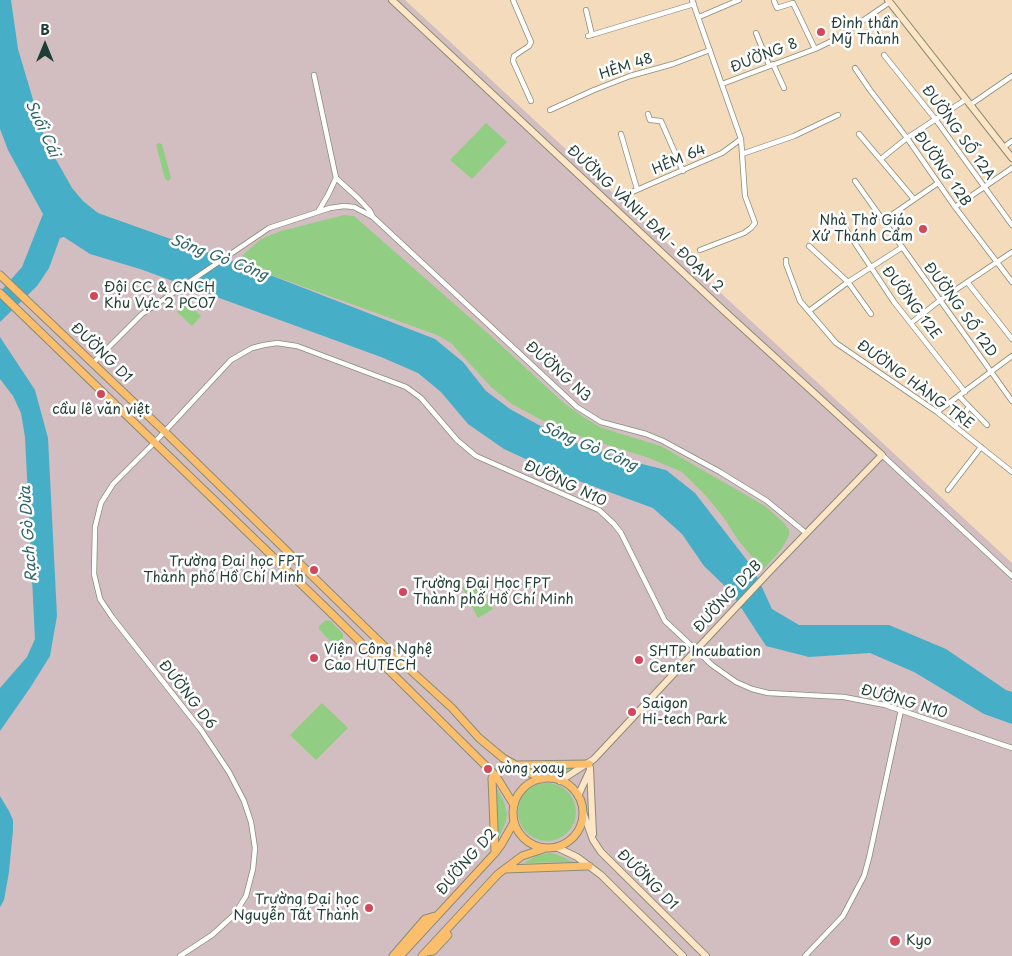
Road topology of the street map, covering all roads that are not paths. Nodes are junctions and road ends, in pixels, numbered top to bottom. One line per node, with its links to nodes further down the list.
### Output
1 (392, 0): 81 (street, ĐƯỜNG VÀNH ĐAI - ĐOẠN 2)
2 (513, 0): 19 (street)
3 (739, 0): 8 (street)
4 (774, 1): 10 (street)
5 (889, 1): 10 (street, ĐƯỜNG 8); 20 (street)
6 (693, 2): 7 (street); 8 (street)
7 (586, 10)
8 (698, 17): 11 (street)
9 (756, 33): 13 (street)
10 (815, 49): 13 (street, ĐƯỜNG 8)
11 (710, 50): 17 (street); 21 (street, HẺM 48)
12 (884, 55): 24 (street, ĐƯỜNG SỐ 12A)
13 (771, 65): 17 (street, ĐƯỜNG 8); 18 (street)
14 (855, 68): 27 (street, ĐƯỜNG 12B)
15 (314, 76): 36 (street)
16 (1012, 76): 20 (street)
17 (722, 84): 28 (street)
18 (784, 88)
19 (531, 101)
20 (967, 102): 24 (street); 30 (street)
21 (550, 110)
22 (648, 114): 35 (street)
23 (838, 115): 31 (street)
24 (936, 120): 27 (street); 39 (street, ĐƯỜNG SỐ 12A)
25 (621, 134): 40 (street)
26 (859, 134): 33 (street)
27 (907, 138): 33 (street); 38 (street, ĐƯỜNG 12B)
28 (741, 140): 31 (street); 35 (street, HẺM 64)
29 (1012, 141): 30 (street)
30 (1004, 147): 32 (street)
31 (742, 154): 51 (street)
32 (1012, 158)
33 (881, 159): 42 (street)
34 (1012, 168): 39 (street)
35 (683, 171): 40 (street, HẺM 64)
36 (336, 178): 44 (street); 45 (street, ĐƯỜNG N3)
37 (855, 181): 46 (street, ĐƯỜNG SỐ 12D)
38 (938, 183): 42 (street); 43 (street, ĐƯỜNG 12B)
39 (984, 188): 43 (street); 48 (street, ĐƯỜNG SỐ 12A)
40 (637, 189): 41 (street, HẺM 64)
41 (623, 196)
42 (913, 198): 46 (street)
43 (955, 207): 54 (street, ĐƯỜNG 12B)
44 (318, 211): 45 (street, ĐƯỜNG N3); 69 (street, ĐƯỜNG N3)
45 (373, 217): 84 (street, ĐƯỜNG N3)
46 (883, 221): 50 (street, ĐƯỜNG SỐ 12D)
47 (843, 225): 55 (street, ĐƯỜNG 12E)
48 (1012, 225)
49 (810, 246): 57 (street)
50 (901, 248): 55 (street); 62 (street, ĐƯỜNG SỐ 12D)
51 (700, 250)
52 (1012, 252): 54 (street)
53 (786, 260): 63 (street, ĐƯỜNG HÀNG TRE)
54 (997, 262): 58 (street, ĐƯỜNG 12B); 59 (street)
55 (870, 267): 57 (street); 66 (street, ĐƯỜNG 12E)
56 (0, 275): 69 (main road, ĐƯỜNG D1)
57 (848, 282): 63 (street); 64 (street)
58 (1012, 282)
59 (968, 283): 62 (street); 67 (street)
60 (0, 293): 65 (main road, ĐƯỜNG D1)
61 (0, 299): 65 (main road, ĐƯỜNG D1)
62 (939, 302): 66 (street); 70 (street, ĐƯỜNG SỐ 12D)
63 (809, 311): 75 (street, ĐƯỜNG HÀNG TRE)
64 (871, 314)
65 (27, 323): 79 (main road, ĐƯỜNG D1)
66 (911, 324): 71 (street, ĐƯỜNG 12E)
67 (1012, 339)
68 (1012, 356): 70 (street)
69 (93, 363): 78 (main road, ĐƯỜNG D1)
70 (990, 372): 71 (street); 73 (street, ĐƯỜNG SỐ 12D)
71 (965, 392): 72 (street)
72 (959, 396): 74 (street); 75 (street)
73 (1012, 401)
74 (969, 407): 76 (street); 77 (street)
75 (937, 412): 77 (street, ĐƯỜNG HÀNG TRE)
76 (987, 425)
77 (954, 426): 80 (street, ĐƯỜNG HÀNG TRE)
78 (164, 431): 79 (street, ĐƯỜNG N10); 85 (main road, ĐƯỜNG D1); 88 (street, ĐƯỜNG N10)
79 (154, 443): 87 (main road, ĐƯỜNG D1); 110 (street, ĐƯỜNG D6)
80 (980, 447): 82 (street, ĐƯỜNG HÀNG TRE); 83 (street)
81 (882, 455): 84 (street, ĐƯỜNG D2B); 86 (street)
82 (1012, 472)
83 (948, 490)
84 (806, 533): 88 (street, ĐƯỜNG D2B)
85 (310, 574): 87 (main road); 93 (main road, ĐƯỜNG D1)
86 (1012, 576)
87 (300, 584): 89 (main road, ĐƯỜNG D1)
88 (696, 650): 90 (street, ĐƯỜNG N10); 92 (street, ĐƯỜNG D2B)
89 (422, 702): 94 (main road, ĐƯỜNG D1); 97 (main road, ĐƯỜNG D1)
90 (900, 710): 91 (street, ĐƯỜNG N10); 115 (street)
91 (1012, 748)
92 (591, 764): 93 (main road); 96 (street, ĐƯỜNG D2B); 98 (street, ĐƯỜNG D2B); 102 (street)
93 (514, 765): 95 (main road, ĐƯỜNG D1)
94 (492, 778): 97 (main road); 105 (main road)
95 (541, 779): 96 (main road); 99 (main road)
96 (560, 781): 98 (main road)
97 (500, 783): 99 (main road, ĐƯỜNG D1)
98 (578, 796): 100 (main road)
99 (514, 805): 101 (main road)
100 (583, 812): 102 (street, ĐƯỜNG D1); 103 (main road)
101 (514, 822): 104 (main road); 105 (main road, ĐƯỜNG D2)
102 (593, 840): 114 (street, ĐƯỜNG D1)
103 (556, 847): 104 (main road); 106 (street, ĐƯỜNG D1)
104 (544, 848): 107 (main road)
105 (495, 853): 108 (main road, ĐƯỜNG D2)
106 (589, 866): 107 (main road); 113 (street, ĐƯỜNG D1)
107 (504, 868): 109 (main road)
108 (436, 916): 111 (main road, ĐƯỜNG D2); 112 (main road, ĐƯỜNG D2)
109 (424, 954)
110 (180, 956)
111 (393, 956)
112 (400, 956)
113 (683, 956)
114 (706, 956)
115 (805, 956)

